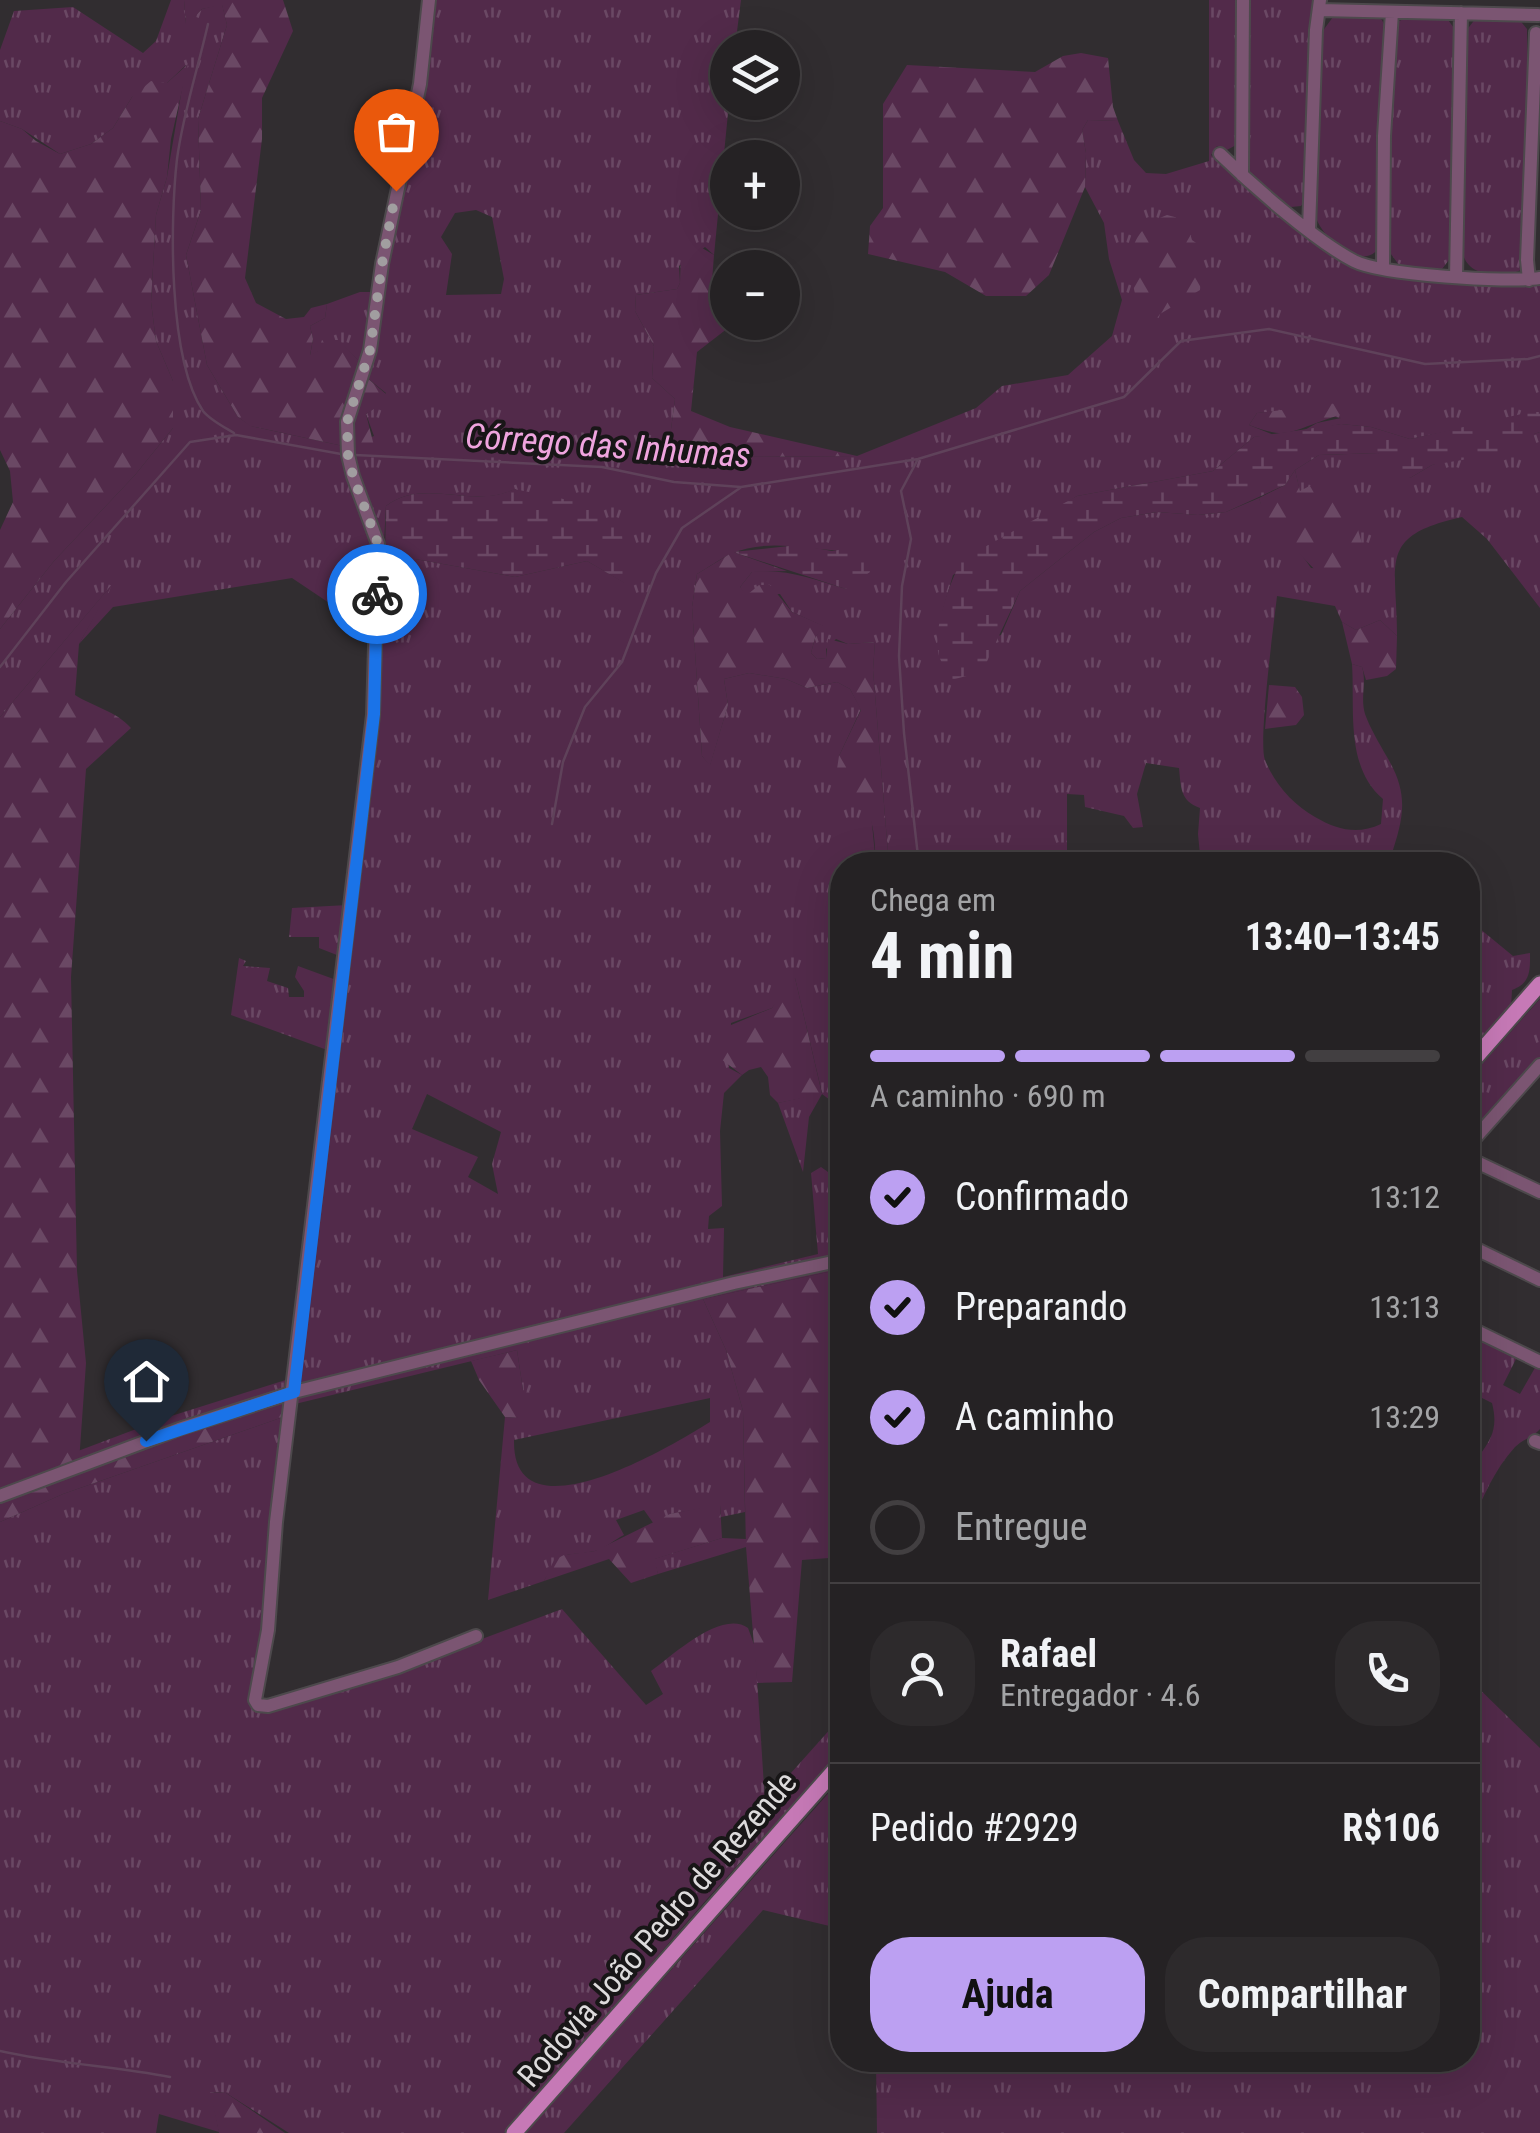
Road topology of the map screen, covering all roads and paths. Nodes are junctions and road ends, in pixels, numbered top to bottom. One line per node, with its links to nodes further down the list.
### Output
1 (430, 0): 24 (street)
2 (1243, 0): 8 (street)
3 (1320, 5): 4 (street); 9 (street)
4 (1392, 12): 5 (street); 10 (street)
5 (1461, 13): 6 (street); 11 (street)
6 (1538, 31): 12 (street)
7 (1220, 154): 8 (street)
8 (1242, 175): 9 (street)
9 (1309, 229): 10 (street)
10 (1383, 268): 11 (street)
11 (1456, 277): 12 (street)
12 (1535, 279)
13 (1540, 984): 14 (main road)
14 (1480, 1052)
15 (1540, 1065): 16 (street)
16 (1480, 1132)
17 (1480, 1164): 18 (street)
18 (1540, 1192)
19 (1480, 1251): 21 (street)
20 (830, 1263): 24 (street)
21 (1540, 1280)
22 (1480, 1333): 23 (street)
23 (1540, 1362)
24 (294, 1392): 25 (street); 26 (street)
25 (0, 1496)
26 (476, 1636)
27 (830, 1776): 28 (main road, Rodovia João Pedro de Rezende)
28 (514, 2133)

